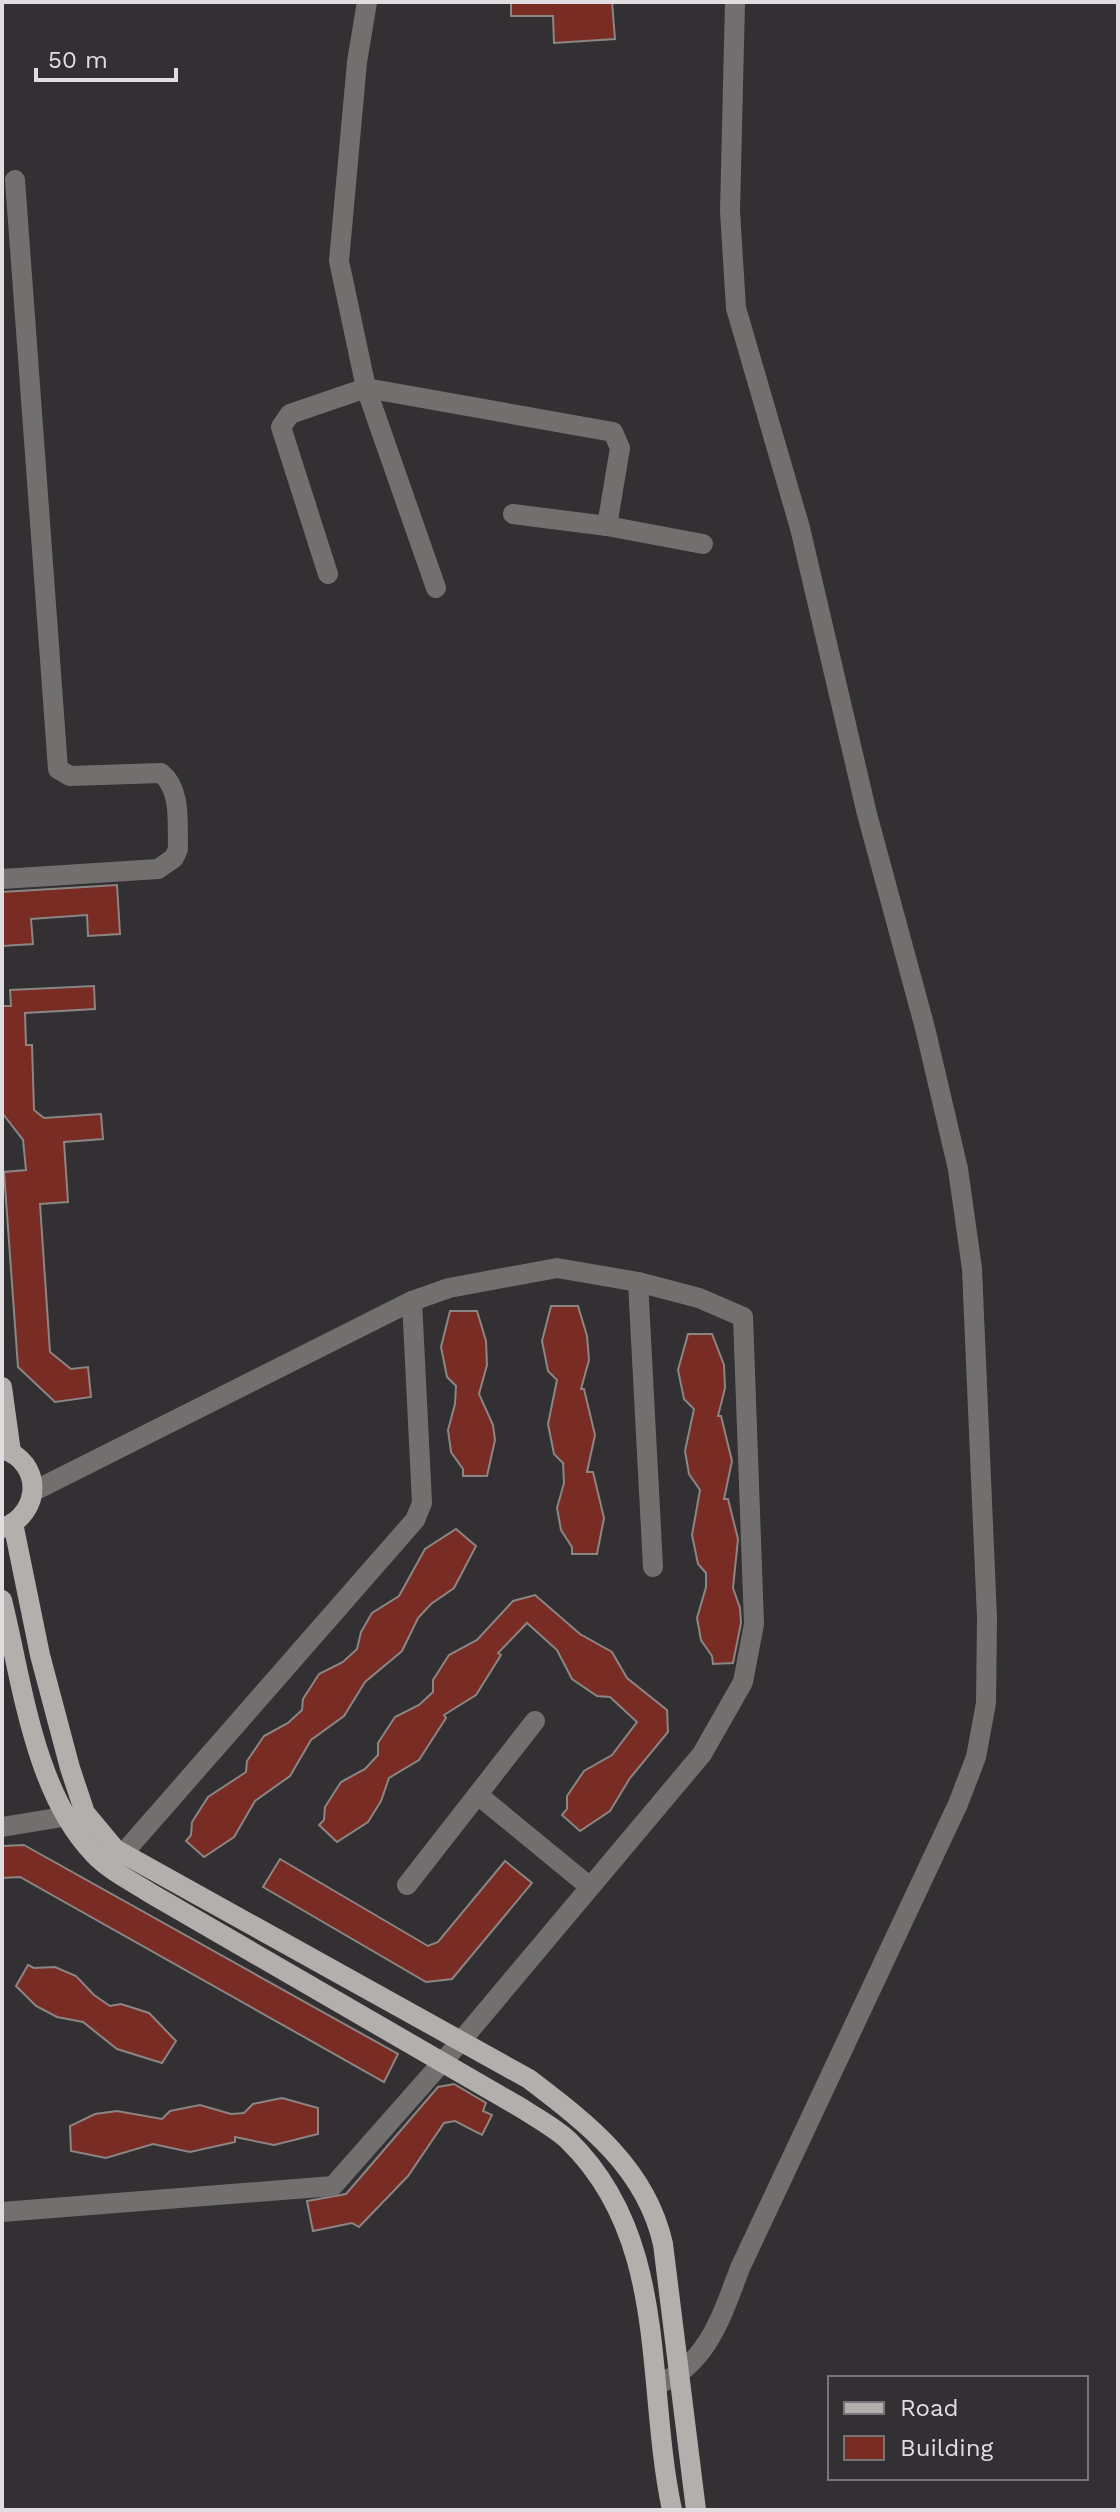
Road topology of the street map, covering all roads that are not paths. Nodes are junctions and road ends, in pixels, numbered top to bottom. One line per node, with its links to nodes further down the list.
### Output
1 (367, 2): 4 (street)
2 (735, 2): 30 (street)
3 (15, 180): 10 (street)
4 (366, 388): 6 (street); 8 (street); 9 (street)
5 (513, 514): 6 (street)
6 (607, 526): 7 (street)
7 (703, 544)
8 (328, 574)
9 (436, 588)
10 (2, 879)
11 (638, 1282): 12 (street); 17 (street); 26 (street)
12 (412, 1301): 15 (street); 24 (street)
13 (2, 1387): 14 (main road)
14 (7, 1451): 15 (main road)
15 (34, 1491): 16 (main road)
16 (8, 1526): 21 (main road)
17 (653, 1567)
18 (2, 1600): 22 (main road)
19 (535, 1721): 20 (street)
20 (478, 1795): 25 (street); 26 (street)
21 (85, 1813): 22 (street); 24 (main road)
22 (64, 1817): 23 (street); 24 (main road)
23 (2, 1827)
24 (117, 1861): 27 (main road); 28 (main road)
25 (407, 1885)
26 (590, 1887): 27 (street)
27 (461, 2041): 28 (street); 30 (main road)
28 (443, 2060): 29 (street); 31 (main road)
29 (2, 2212)
30 (680, 2376): 31 (street); 33 (main road)
31 (658, 2384): 32 (main road)
32 (672, 2510)
33 (696, 2510)

